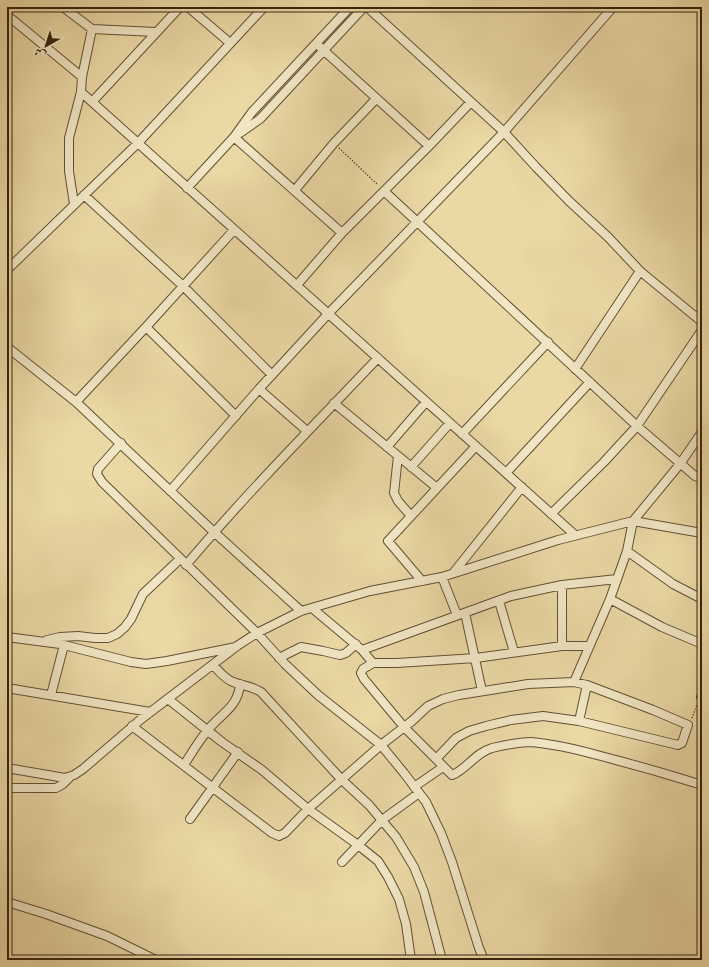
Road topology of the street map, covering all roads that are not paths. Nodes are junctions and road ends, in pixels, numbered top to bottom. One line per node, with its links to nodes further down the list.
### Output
1 (63, 7): 9 (street)
2 (180, 7): 10 (street)
3 (188, 7): 11 (street)
4 (264, 7): 11 (street)
5 (350, 7): 12 (street)
6 (365, 7): 13 (street); 18 (street)
7 (613, 7): 19 (street)
8 (7, 14): 14 (street)
9 (92, 29): 10 (street); 14 (street)
10 (156, 32): 17 (street)
11 (230, 43): 21 (street)
12 (316, 44): 13 (street); 20 (street)
13 (324, 51): 16 (street); 20 (street)
14 (82, 77): 15 (street)
15 (81, 92): 17 (street); 27 (street)
16 (376, 99): 22 (street); 24 (street)
17 (92, 102): 21 (street)
18 (471, 102): 19 (street); 22 (street)
19 (504, 132): 28 (street); 32 (street)
20 (234, 137): 23 (street); 24 (street)
21 (138, 143): 23 (street); 26 (street)
22 (429, 146): 25 (street)
23 (187, 188): 29 (street)
24 (294, 190): 30 (street)
25 (384, 191): 28 (street); 30 (street)
26 (84, 195): 27 (street); 34 (street)
27 (74, 204): 31 (street)
28 (417, 221): 35 (street); 39 (street)
29 (234, 230): 33 (street); 34 (street)
30 (342, 233): 33 (street)
31 (7, 270)
32 (640, 271): 36 (street); 42 (street)
33 (297, 284): 35 (street)
34 (183, 286): 37 (street); 43 (street)
35 (328, 314): 41 (street); 43 (street)
36 (702, 322)
37 (146, 327): 46 (street); 49 (street)
38 (702, 330): 51 (street)
39 (548, 342): 42 (street); 54 (street)
40 (7, 347): 46 (street)
41 (378, 358): 47 (street); 48 (street)
42 (575, 369): 44 (street)
43 (272, 375): 45 (street)
44 (590, 382): 51 (street); 61 (street)
45 (259, 389): 49 (street); 52 (street)
46 (76, 402): 55 (street)
47 (426, 402): 50 (street); 57 (street)
48 (334, 403): 52 (street); 57 (street)
49 (236, 416): 65 (street)
50 (450, 423): 54 (street); 60 (street)
51 (637, 426): 59 (street); 66 (street)
52 (307, 431): 69 (street)
53 (702, 432): 59 (street)
54 (462, 434): 56 (street)
55 (121, 443): 65 (street); 73 (street)
56 (476, 446): 61 (street); 64 (street)
57 (387, 447): 58 (street)
58 (398, 456): 60 (street); 67 (street)
59 (680, 464): 62 (street); 68 (street)
60 (411, 467): 64 (street)
61 (506, 473): 63 (street)
62 (702, 479)
63 (522, 487): 66 (street); 75 (street)
64 (437, 488): 67 (street)
65 (170, 491): 69 (street)
66 (551, 514): 71 (street)
67 (411, 516): 78 (street)
68 (633, 521): 70 (street); 71 (street); 72 (street)
69 (214, 532): 74 (street); 84 (street)
70 (702, 534)
71 (575, 535): 75 (street)
72 (626, 551): 77 (street); 81 (street)
73 (180, 559): 74 (street); 89 (street)
74 (186, 565): 87 (street)
75 (453, 573): 76 (street)
76 (442, 577): 78 (street); 86 (street)
77 (617, 579): 79 (street); 80 (street)
78 (422, 581): 83 (street)
79 (562, 585): 82 (street); 93 (street)
80 (610, 599): 90 (street); 94 (street)
81 (702, 599)
82 (499, 601): 85 (street); 96 (street)
83 (312, 608): 84 (street); 95 (street)
84 (301, 611): 87 (street)
85 (466, 612): 86 (street); 98 (street)
86 (457, 616): 95 (street)
87 (257, 633): 92 (street); 97 (street)
88 (7, 637): 89 (street)
89 (44, 641): 91 (street)
90 (702, 644)
91 (64, 645): 92 (street); 106 (street)
92 (237, 646): 100 (street)
93 (562, 646): 94 (street); 96 (street)
94 (589, 646): 101 (street)
95 (359, 647): 97 (street); 99 (street)
96 (514, 652): 98 (street)
97 (279, 658): 113 (street)
98 (476, 658): 99 (street); 105 (street)
99 (373, 663): 111 (street)
100 (213, 666): 102 (street); 107 (street)
101 (574, 682): 103 (street); 105 (street)
102 (240, 684): 112 (street); 120 (street)
103 (587, 685): 109 (street); 109 (street)
104 (7, 688): 106 (street)
105 (482, 691): 111 (street)
106 (51, 695): 108 (street)
107 (168, 699): 108 (street); 112 (street)
108 (150, 712): 110 (street)
109 (579, 721): 115 (street)
110 (132, 726): 116 (street); 119 (street)
111 (404, 727): 113 (street); 115 (street)
112 (207, 730): 114 (street); 116 (street)
113 (381, 745): 120 (street); 124 (street)
114 (238, 752): 122 (street); 125 (street)
115 (436, 759): 117 (street)
116 (184, 765): 122 (street)
117 (443, 767): 121 (street); 124 (street)
118 (7, 768): 119 (street)
119 (70, 777): 123 (street)
120 (341, 779): 125 (street); 127 (street)
121 (702, 785)
122 (213, 787): 125 (street); 126 (street)
123 (7, 788)
124 (417, 790): 127 (street); 134 (street)
125 (308, 809): 128 (street)
126 (190, 819)
127 (382, 820): 128 (street); 133 (street)
128 (358, 845): 129 (street); 132 (street)
129 (342, 862)
130 (7, 902): 131 (street)
131 (156, 960)
132 (411, 960)
133 (442, 960)
134 (484, 960)

